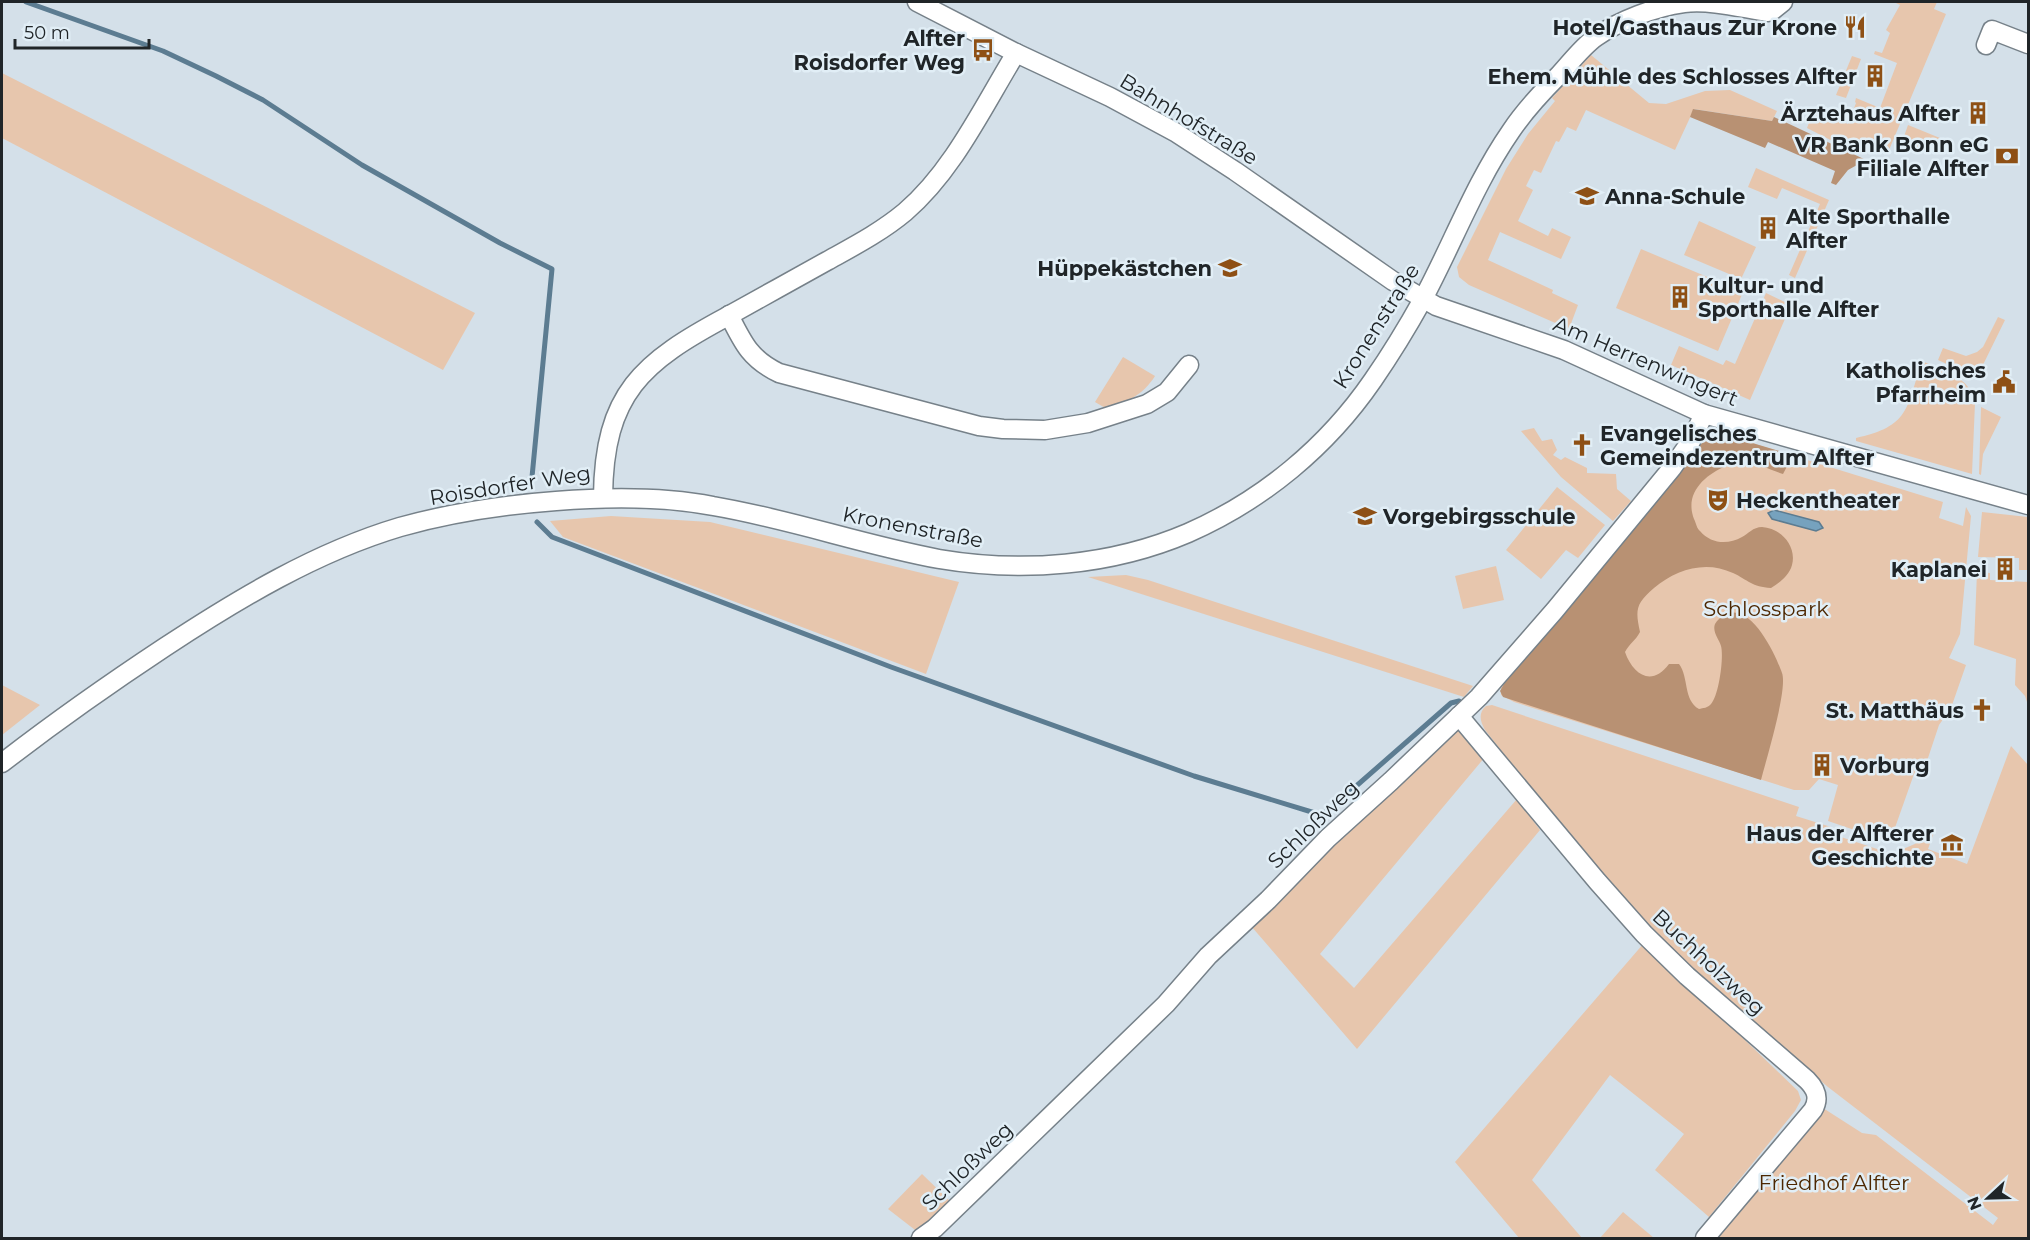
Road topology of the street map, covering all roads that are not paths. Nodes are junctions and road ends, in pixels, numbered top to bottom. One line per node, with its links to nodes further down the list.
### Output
1 (917, 2): 5 (street, Bahnhofstraße)
2 (1783, 2): 6 (street, Kronenstraße)
3 (2028, 44): 4 (street)
4 (1986, 45)
5 (1016, 53): 6 (street, Bahnhofstraße); 7 (street, Roisdorfer Weg)
6 (1423, 299): 9 (street, Am Herrenwingert); 10 (street, Kronenstraße)
7 (729, 315): 8 (street); 10 (street, Roisdorfer Weg)
8 (1189, 364)
9 (1704, 414): 11 (street, Am Herrenwingert); 12 (street, Schloßweg)
10 (603, 497): 13 (street, Roisdorfer Weg)
11 (2028, 505)
12 (1459, 716): 14 (street, Schloßweg); 15 (street, Buchholzweg)
13 (2, 763)
14 (921, 1239)
15 (1705, 1239)

